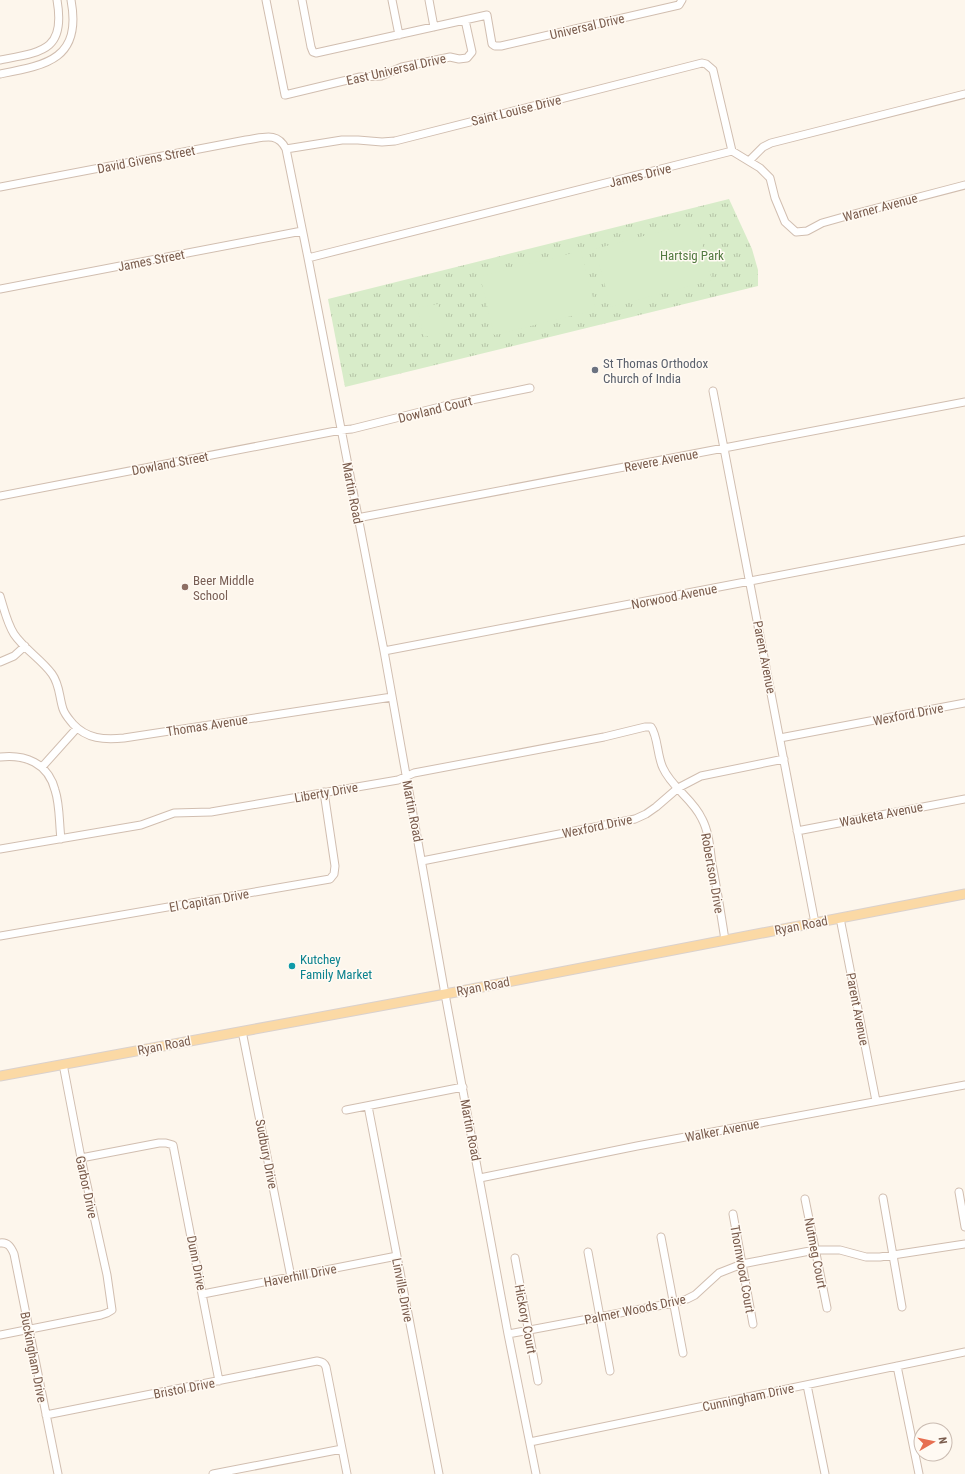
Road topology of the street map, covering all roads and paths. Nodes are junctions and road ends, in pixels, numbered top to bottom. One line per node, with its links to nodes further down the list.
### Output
1 (57, 0): 11 (street)
2 (71, 0): 13 (street)
3 (266, 0): 8 (street, East Universal Drive)
4 (302, 0): 10 (street, Universal Drive)
5 (392, 0): 10 (street)
6 (429, 0): 9 (street)
7 (681, 0): 8 (street, Universal Drive)
8 (465, 20): 9 (street, Universal Drive)
9 (434, 27): 10 (street, Universal Drive)
10 (400, 35)
11 (25, 55): 12 (street); 13 (street)
12 (0, 60)
13 (28, 69): 14 (street)
14 (0, 74)
15 (965, 94): 18 (street)
16 (286, 149): 17 (street, Saint Louise Drive); 19 (street, David Givens Street); 21 (street, Martin Road)
17 (732, 151): 18 (street); 22 (street, James Drive)
18 (749, 161): 20 (street, Warner Avenue)
19 (0, 186)
20 (965, 186)
21 (302, 231): 22 (street, Martin Road); 23 (street, James Street)
22 (308, 258): 27 (street, Martin Road)
23 (0, 289)
24 (530, 388): 27 (street, Dowland Court)
25 (713, 391): 28 (street, Parent Avenue)
26 (965, 402): 28 (street, Revere Avenue)
27 (340, 430): 29 (street, Dowland Street); 30 (street, Martin Road)
28 (724, 448): 30 (street, Revere Avenue); 32 (street, Parent Avenue)
29 (0, 496)
30 (357, 518): 35 (street, Martin Road)
31 (965, 540): 32 (street, Norwood Avenue)
32 (750, 582): 35 (street, Norwood Avenue); 41 (street, Parent Avenue)
33 (0, 596): 34 (street)
34 (25, 646): 36 (street); 40 (street)
35 (384, 651): 37 (street, Martin Road)
36 (0, 662)
37 (392, 697): 40 (street, Thomas Avenue); 45 (street, Martin Road)
38 (965, 704): 41 (street, Wexford Drive)
39 (651, 727): 45 (street, Liberty Drive); 46 (street, Robertson Drive)
40 (77, 728): 44 (street)
41 (780, 738): 43 (street, Parent Avenue)
42 (0, 757): 44 (street)
43 (784, 759): 46 (street, Wexford Drive); 49 (street, Parent Avenue)
44 (42, 767): 50 (street)
45 (406, 777): 47 (street, Liberty Drive); 52 (street, Martin Road)
46 (678, 788): 52 (street, Wexford Drive); 57 (street, Robertson Drive)
47 (324, 792): 50 (street, Liberty Drive); 56 (street, El Capitan Drive)
48 (965, 799): 49 (street, Wauketa Avenue)
49 (797, 831): 55 (street, Parent Avenue)
50 (62, 839): 51 (street, Liberty Drive)
51 (0, 849)
52 (422, 861): 58 (street, Martin Road)
53 (965, 894): 54 (main road, Ryan Road)
54 (840, 918): 55 (main road, Ryan Road); 64 (street, Parent Avenue)
55 (815, 923): 57 (main road, Ryan Road)
56 (0, 936)
57 (725, 940): 58 (main road, Ryan Road)
58 (445, 994): 59 (main road, Ryan Road); 63 (street, Martin Road)
59 (242, 1030): 60 (main road, Ryan Road); 83 (street, Sudbury Drive)
60 (63, 1064): 61 (main road, Ryan Road); 67 (street, Garbor Drive)
61 (0, 1076)
62 (965, 1085): 64 (street, Walker Avenue)
63 (463, 1087): 65 (street); 68 (street, Martin Road)
64 (876, 1101): 68 (street, Walker Avenue)
65 (368, 1106): 66 (street); 79 (street, Linville Drive)
66 (346, 1110)
67 (80, 1158): 84 (street, Dunn Drive); 90 (street, Garbor Drive)
68 (480, 1178): 92 (street, Martin Road)
69 (959, 1192): 73 (street)
70 (883, 1198): 80 (street)
71 (805, 1199): 77 (street, Nutmeg Court)
72 (733, 1214): 82 (street, Thornwood Court)
73 (965, 1227)
74 (661, 1237): 85 (street)
75 (3, 1243): 90 (street, Buckingham Drive)
76 (965, 1244): 80 (street, Palmer Woods Drive)
77 (815, 1250): 80 (street, Palmer Woods Drive); 82 (street, Palmer Woods Drive); 87 (street, Nutmeg Court)
78 (588, 1252): 88 (street)
79 (397, 1256): 83 (street, Haverhill Drive); 107 (street, Linville Drive)
80 (893, 1256): 86 (street)
81 (515, 1258): 91 (street, Hickory Court)
82 (742, 1264): 85 (street, Palmer Woods Drive); 89 (street, Thornwood Court)
83 (291, 1277): 84 (street, Haverhill Drive)
84 (203, 1294): 98 (street, Dunn Drive)
85 (673, 1303): 88 (street, Palmer Woods Drive); 95 (street)
86 (902, 1307)
87 (827, 1308)
88 (599, 1317): 91 (street, Palmer Woods Drive); 97 (street)
89 (753, 1324)
90 (29, 1330): 93 (street); 101 (street, Buckingham Drive)
91 (528, 1330): 92 (street, Palmer Woods Drive); 99 (street, Hickory Court)
92 (508, 1334): 102 (street, Martin Road)
93 (0, 1335)
94 (965, 1352): 96 (street, Cunningham Drive)
95 (683, 1353)
96 (896, 1366): 100 (street, Cunningham Drive); 110 (street)
97 (610, 1371)
98 (219, 1381): 101 (street, Bristol Drive); 103 (street, Bristol Drive)
99 (538, 1381)
100 (807, 1385): 102 (street, Cunningham Drive); 109 (street)
101 (46, 1415): 104 (street, Buckingham Drive)
102 (530, 1442): 108 (street, Martin Road)
103 (342, 1449): 105 (street); 106 (street)
104 (58, 1474)
105 (213, 1474)
106 (347, 1474)
107 (439, 1474)
108 (536, 1474)
109 (824, 1474)
110 (919, 1474)

